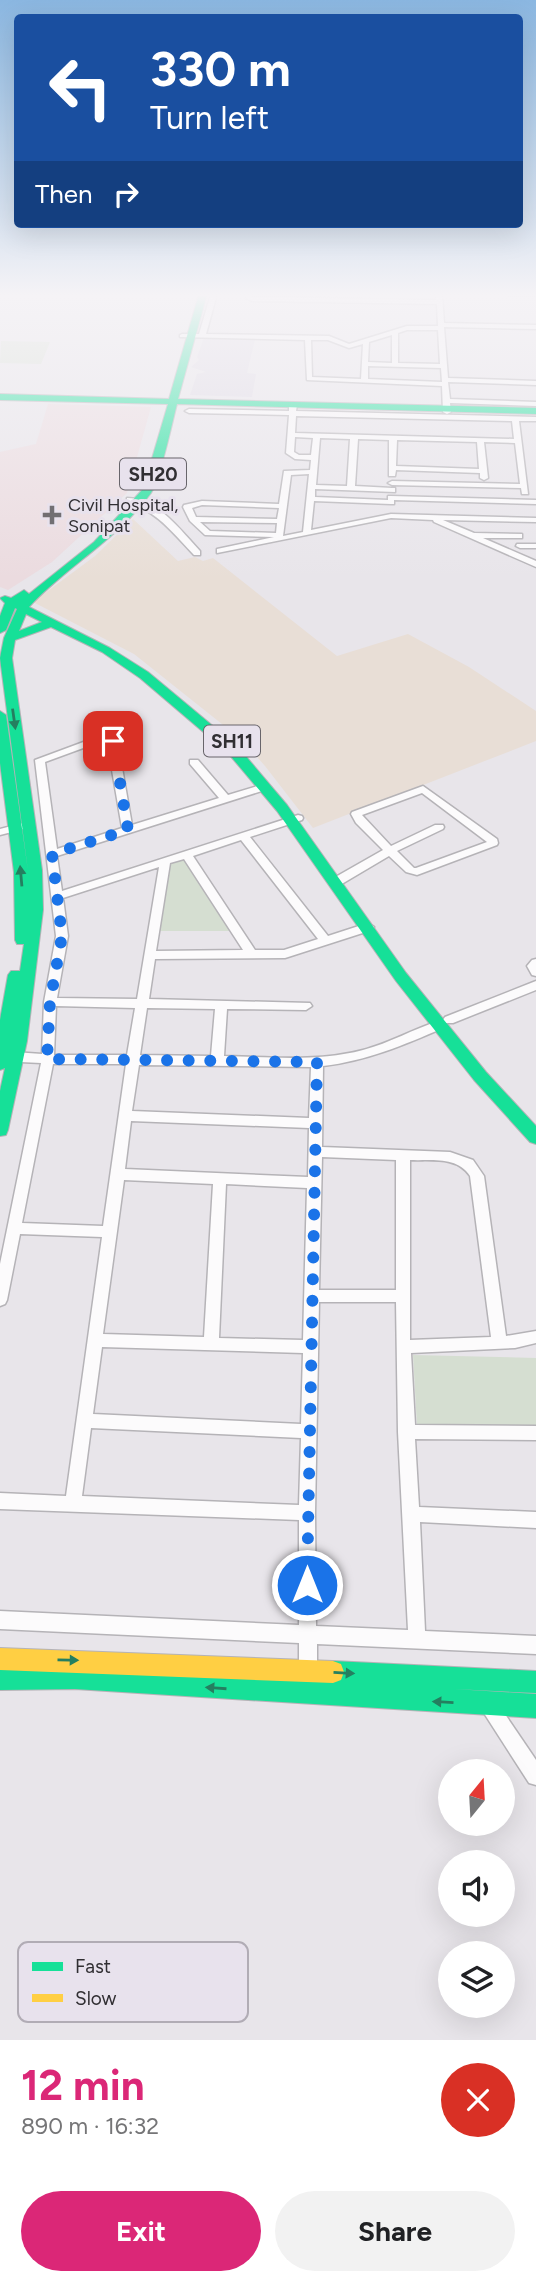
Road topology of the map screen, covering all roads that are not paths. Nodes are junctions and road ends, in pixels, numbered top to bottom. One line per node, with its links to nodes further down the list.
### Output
1 (173, 389): 4 (main road, SH20)
2 (446, 389): 6 (street)
3 (0, 398): 4 (main road)
4 (168, 403): 7 (main road); 28 (main road, SH20)
5 (536, 404): 6 (street)
6 (447, 407): 7 (main road); 9 (main road)
7 (292, 408): 8 (street); 10 (street); 11 (street)
8 (189, 411)
9 (536, 415): 10 (street)
10 (515, 419): 16 (street)
11 (291, 435): 12 (street); 17 (street)
12 (317, 435): 13 (street); 17 (street)
13 (354, 436): 14 (street); 24 (street)
14 (393, 438): 15 (street); 18 (street)
15 (480, 440): 16 (street); 19 (street)
16 (519, 441): 22 (street)
17 (316, 458): 20 (street)
18 (392, 468): 19 (street); 25 (street)
19 (483, 471): 21 (street)
20 (314, 472): 23 (street); 31 (street)
21 (485, 485): 22 (street); 25 (street)
22 (524, 486): 29 (street)
23 (312, 487): 24 (street); 26 (street)
24 (351, 488): 25 (street)
25 (391, 493): 26 (street); 27 (street); 32 (street)
26 (311, 499): 39 (street)
27 (478, 500): 29 (street); 35 (street)
28 (135, 501): 45 (street); 48 (main road, SH20)
29 (526, 501): 30 (street)
30 (536, 502)
31 (283, 506): 34 (street); 38 (street)
32 (391, 516): 33 (street); 39 (street)
33 (430, 517): 35 (street); 40 (street)
34 (192, 519): 38 (street); 41 (street)
35 (480, 519): 36 (street)
36 (517, 520): 37 (street); 42 (street)
37 (536, 520)
38 (281, 521): 41 (street)
39 (307, 533): 41 (street)
40 (471, 535): 42 (street); 46 (street)
41 (279, 537): 44 (street)
42 (520, 541): 43 (street); 46 (street)
43 (536, 546)
44 (220, 551)
45 (197, 553)
46 (522, 557): 47 (street)
47 (536, 564)
48 (12, 602): 49 (main road, SH11); 50 (main road); 55 (main road, SH11)
49 (54, 622): 50 (main road); 53 (main road, SH11)
50 (4, 641): 57 (main road, one-way to 57)
51 (0, 715): 57 (main road)
52 (194, 762): 54 (street)
53 (264, 787): 54 (street); 55 (main road, SH11)
54 (226, 799): 58 (street)
55 (290, 813): 59 (street); 64 (main road, SH11)
56 (439, 827): 60 (street)
57 (15, 828): 79 (main road)
58 (128, 830): 61 (street); 61 (street)
59 (243, 836): 62 (street); 67 (street)
60 (391, 850): 60 (street); 64 (street)
61 (52, 854): 65 (street)
62 (187, 854): 63 (street); 68 (street)
63 (165, 861): 65 (street); 69 (street)
64 (339, 881): 66 (main road, SH11); 70 (main road, SH11)
65 (58, 896): 74 (street)
66 (368, 928): 67 (street); 70 (main road, SH11)
67 (326, 942): 68 (street)
68 (251, 954): 69 (street)
69 (150, 955): 75 (street)
70 (396, 960): 78 (main road, SH11)
71 (536, 963): 72 (street)
72 (536, 972)
73 (536, 985): 78 (street)
74 (50, 1002): 75 (street); 80 (street)
75 (144, 1002): 76 (street); 81 (street)
76 (221, 1005): 77 (street); 82 (street)
77 (306, 1006)
78 (444, 1023): 83 (street); 85 (main road, SH11); 88 (main road, SH11)
79 (4, 1058): 80 (street); 87 (main road)
80 (47, 1059): 81 (street); 94 (street)
81 (133, 1059): 82 (street); 84 (street)
82 (217, 1060): 83 (street)
83 (317, 1062): 86 (street)
84 (126, 1116): 86 (street); 91 (street)
85 (536, 1121)
86 (315, 1123): 89 (street)
87 (0, 1130)
88 (536, 1137)
89 (314, 1152): 90 (street); 93 (street)
90 (403, 1154): 97 (street); 102 (street)
91 (117, 1174): 92 (street); 95 (street)
92 (220, 1178): 93 (street); 101 (street)
93 (313, 1183): 96 (street)
94 (14, 1228): 95 (street); 98 (street)
95 (110, 1232): 100 (street)
96 (311, 1296): 97 (street); 103 (street)
97 (403, 1296): 104 (street)
98 (0, 1300)
99 (536, 1337): 102 (street)
100 (95, 1340): 101 (street); 105 (street)
101 (211, 1343): 103 (street)
102 (499, 1343): 104 (street)
103 (310, 1347): 106 (street)
104 (403, 1347): 107 (street)
105 (84, 1421): 106 (street); 110 (street)
106 (309, 1431): 111 (street)
107 (406, 1433): 108 (street); 112 (street)
108 (536, 1433)
109 (0, 1502): 110 (street)
110 (73, 1504): 111 (street)
111 (307, 1513): 115 (street)
112 (410, 1514): 113 (street); 116 (street)
113 (536, 1520)
114 (0, 1620): 115 (street)
115 (307, 1634): 116 (street); 119 (street)
116 (417, 1638): 117 (street)
117 (536, 1645)
118 (0, 1659): 119 (main road, one-way to 119)
119 (308, 1671): 121 (main road, one-way to 121); 122 (street)
120 (0, 1679): 122 (main road, one-way to 120)
121 (536, 1682)
122 (310, 1695): 123 (main road, one-way to 122)
123 (488, 1704): 124 (main road); 125 (street)
124 (536, 1706)
125 (536, 1776)

